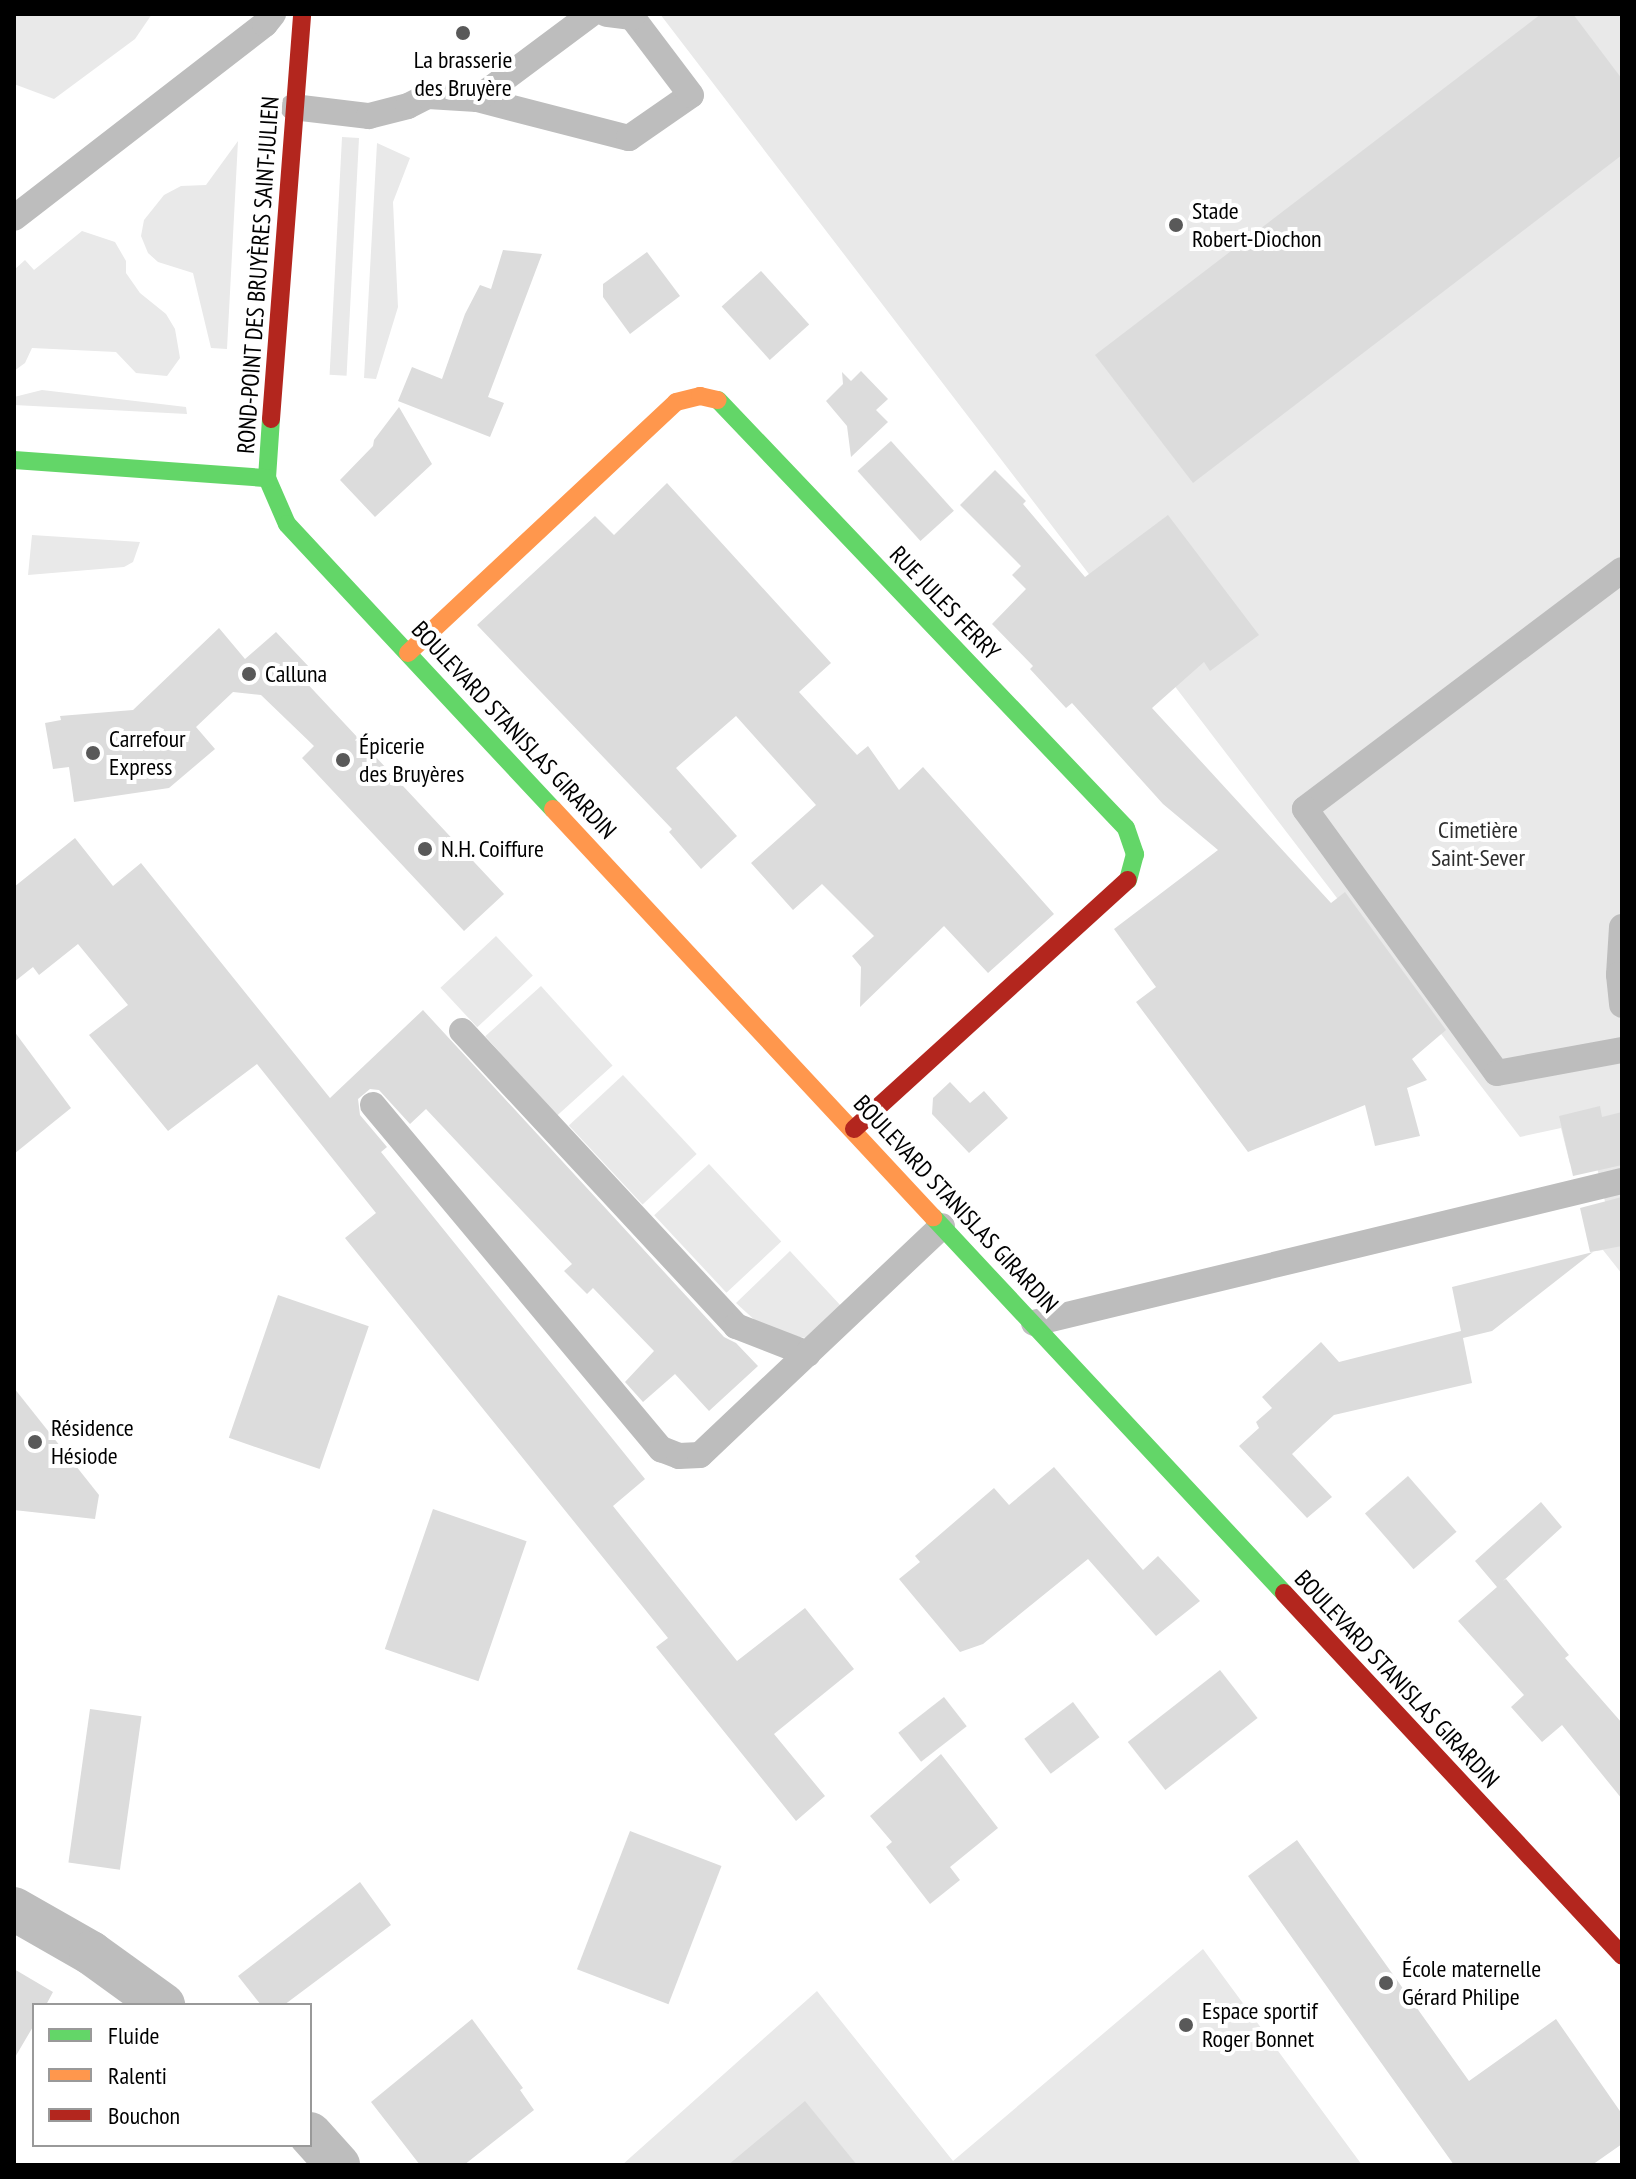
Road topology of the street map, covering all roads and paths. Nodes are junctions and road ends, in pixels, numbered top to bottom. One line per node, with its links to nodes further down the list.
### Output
1 (273, 14): 7 (lane)
2 (302, 14): 6 (main road, ROND-POINT DES BRUYÈRES SAINT-JULIEN)
3 (591, 14): 5 (lane)
4 (606, 14): 5 (lane)
5 (477, 99): 6 (lane)
6 (293, 107): 9 (main road, ROND-POINT DES BRUYÈRES SAINT-JULIEN)
7 (14, 218)
8 (14, 460): 9 (main road, ROND-POINT DES BRUYÈRES SAINT-JULIEN)
9 (267, 478): 11 (main road, BOULEVARD STANISLAS GIRARDIN)
10 (1622, 570): 15 (lane)
11 (408, 653): 17 (main road, BOULEVARD STANISLAS GIRARDIN); 17 (main road, RUE JULES FERRY)
12 (1622, 927): 13 (lane)
13 (1622, 1005)
14 (462, 1031): 21 (lane)
15 (1622, 1050)
16 (373, 1105): 21 (lane)
17 (854, 1129): 19 (main road, BOULEVARD STANISLAS GIRARDIN)
18 (1622, 1181): 20 (lane)
19 (942, 1226): 20 (main road, BOULEVARD STANISLAS GIRARDIN); 21 (lane)
20 (1034, 1323): 23 (main road, BOULEVARD STANISLAS GIRARDIN)
21 (808, 1354)
22 (14, 1909): 24 (street)
23 (1622, 1956)
24 (160, 2003)
25 (312, 2136): 26 (street)
26 (338, 2165)

